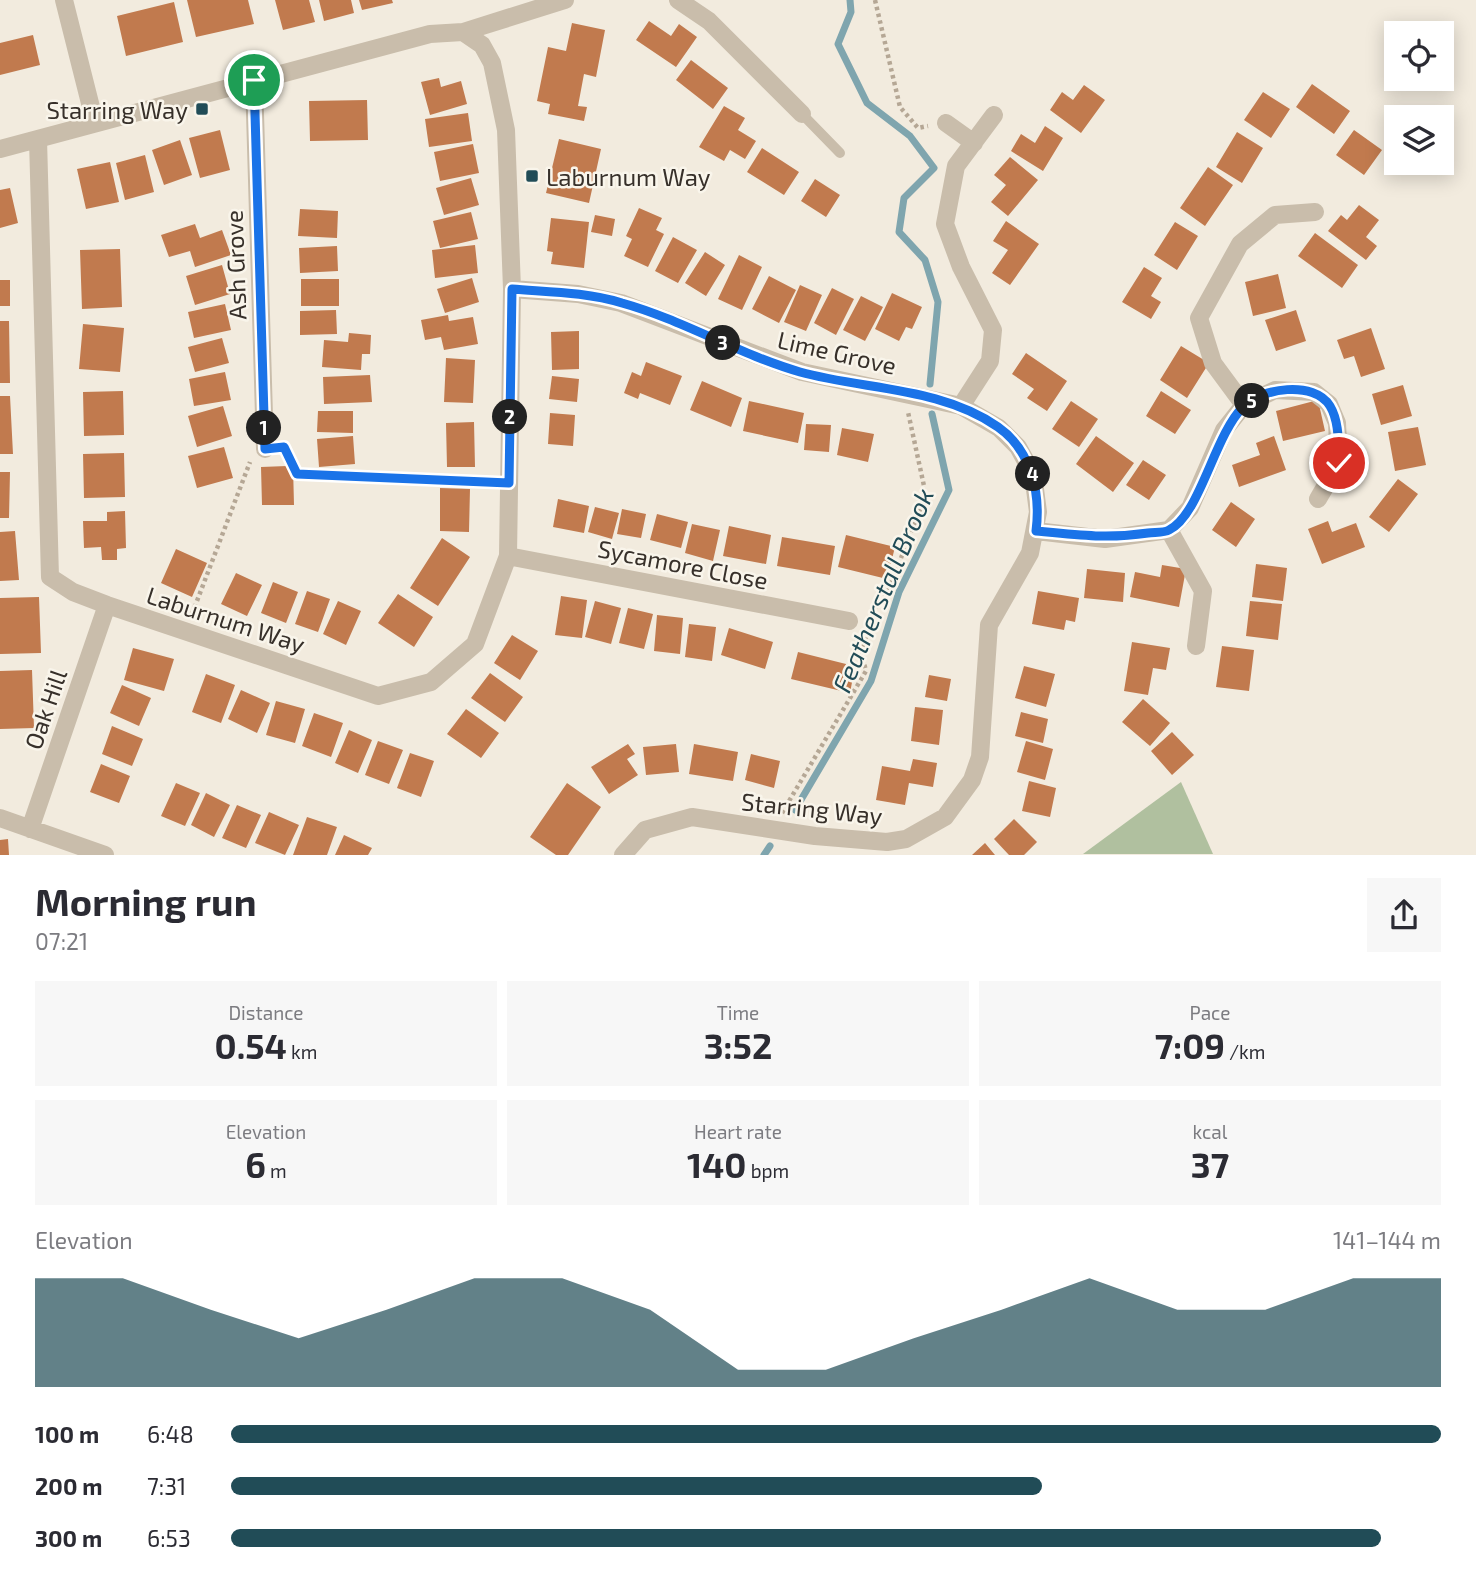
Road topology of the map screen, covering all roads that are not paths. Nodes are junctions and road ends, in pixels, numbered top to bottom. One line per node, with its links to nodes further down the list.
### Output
1 (64, 0): 8 (street)
2 (565, 0): 4 (street)
3 (678, 0): 6 (street)
4 (463, 32): 5 (street); 15 (street, Laburnum Way)
5 (254, 80): 8 (street); 18 (street, Ash Grove)
6 (802, 114): 13 (lane)
7 (994, 115): 11 (street)
8 (95, 123): 10 (street)
9 (946, 123): 11 (street)
10 (38, 139): 12 (street); 23 (street, Laburnum Way)
11 (974, 143): 17 (street)
12 (0, 149)
13 (840, 153)
14 (1315, 212): 16 (street)
15 (512, 289): 17 (street, Lime Grove); 22 (street, Laburnum Way)
16 (1244, 405): 19 (street); 20 (street)
17 (961, 406): 21 (street, Lime Grove)
18 (265, 449)
19 (1318, 499)
20 (1169, 530): 21 (street); 25 (street)
21 (1036, 531): 28 (street, Starring Way)
22 (508, 556): 23 (street, Laburnum Way); 24 (street, Sycamore Close)
23 (107, 605): 27 (street, Oak Hill)
24 (849, 621)
25 (1196, 646)
26 (0, 818): 27 (street)
27 (30, 829): 29 (street)
28 (815, 836): 30 (street, Starring Way); 31 (street)
29 (105, 855)
30 (623, 855)
31 (810, 855)

